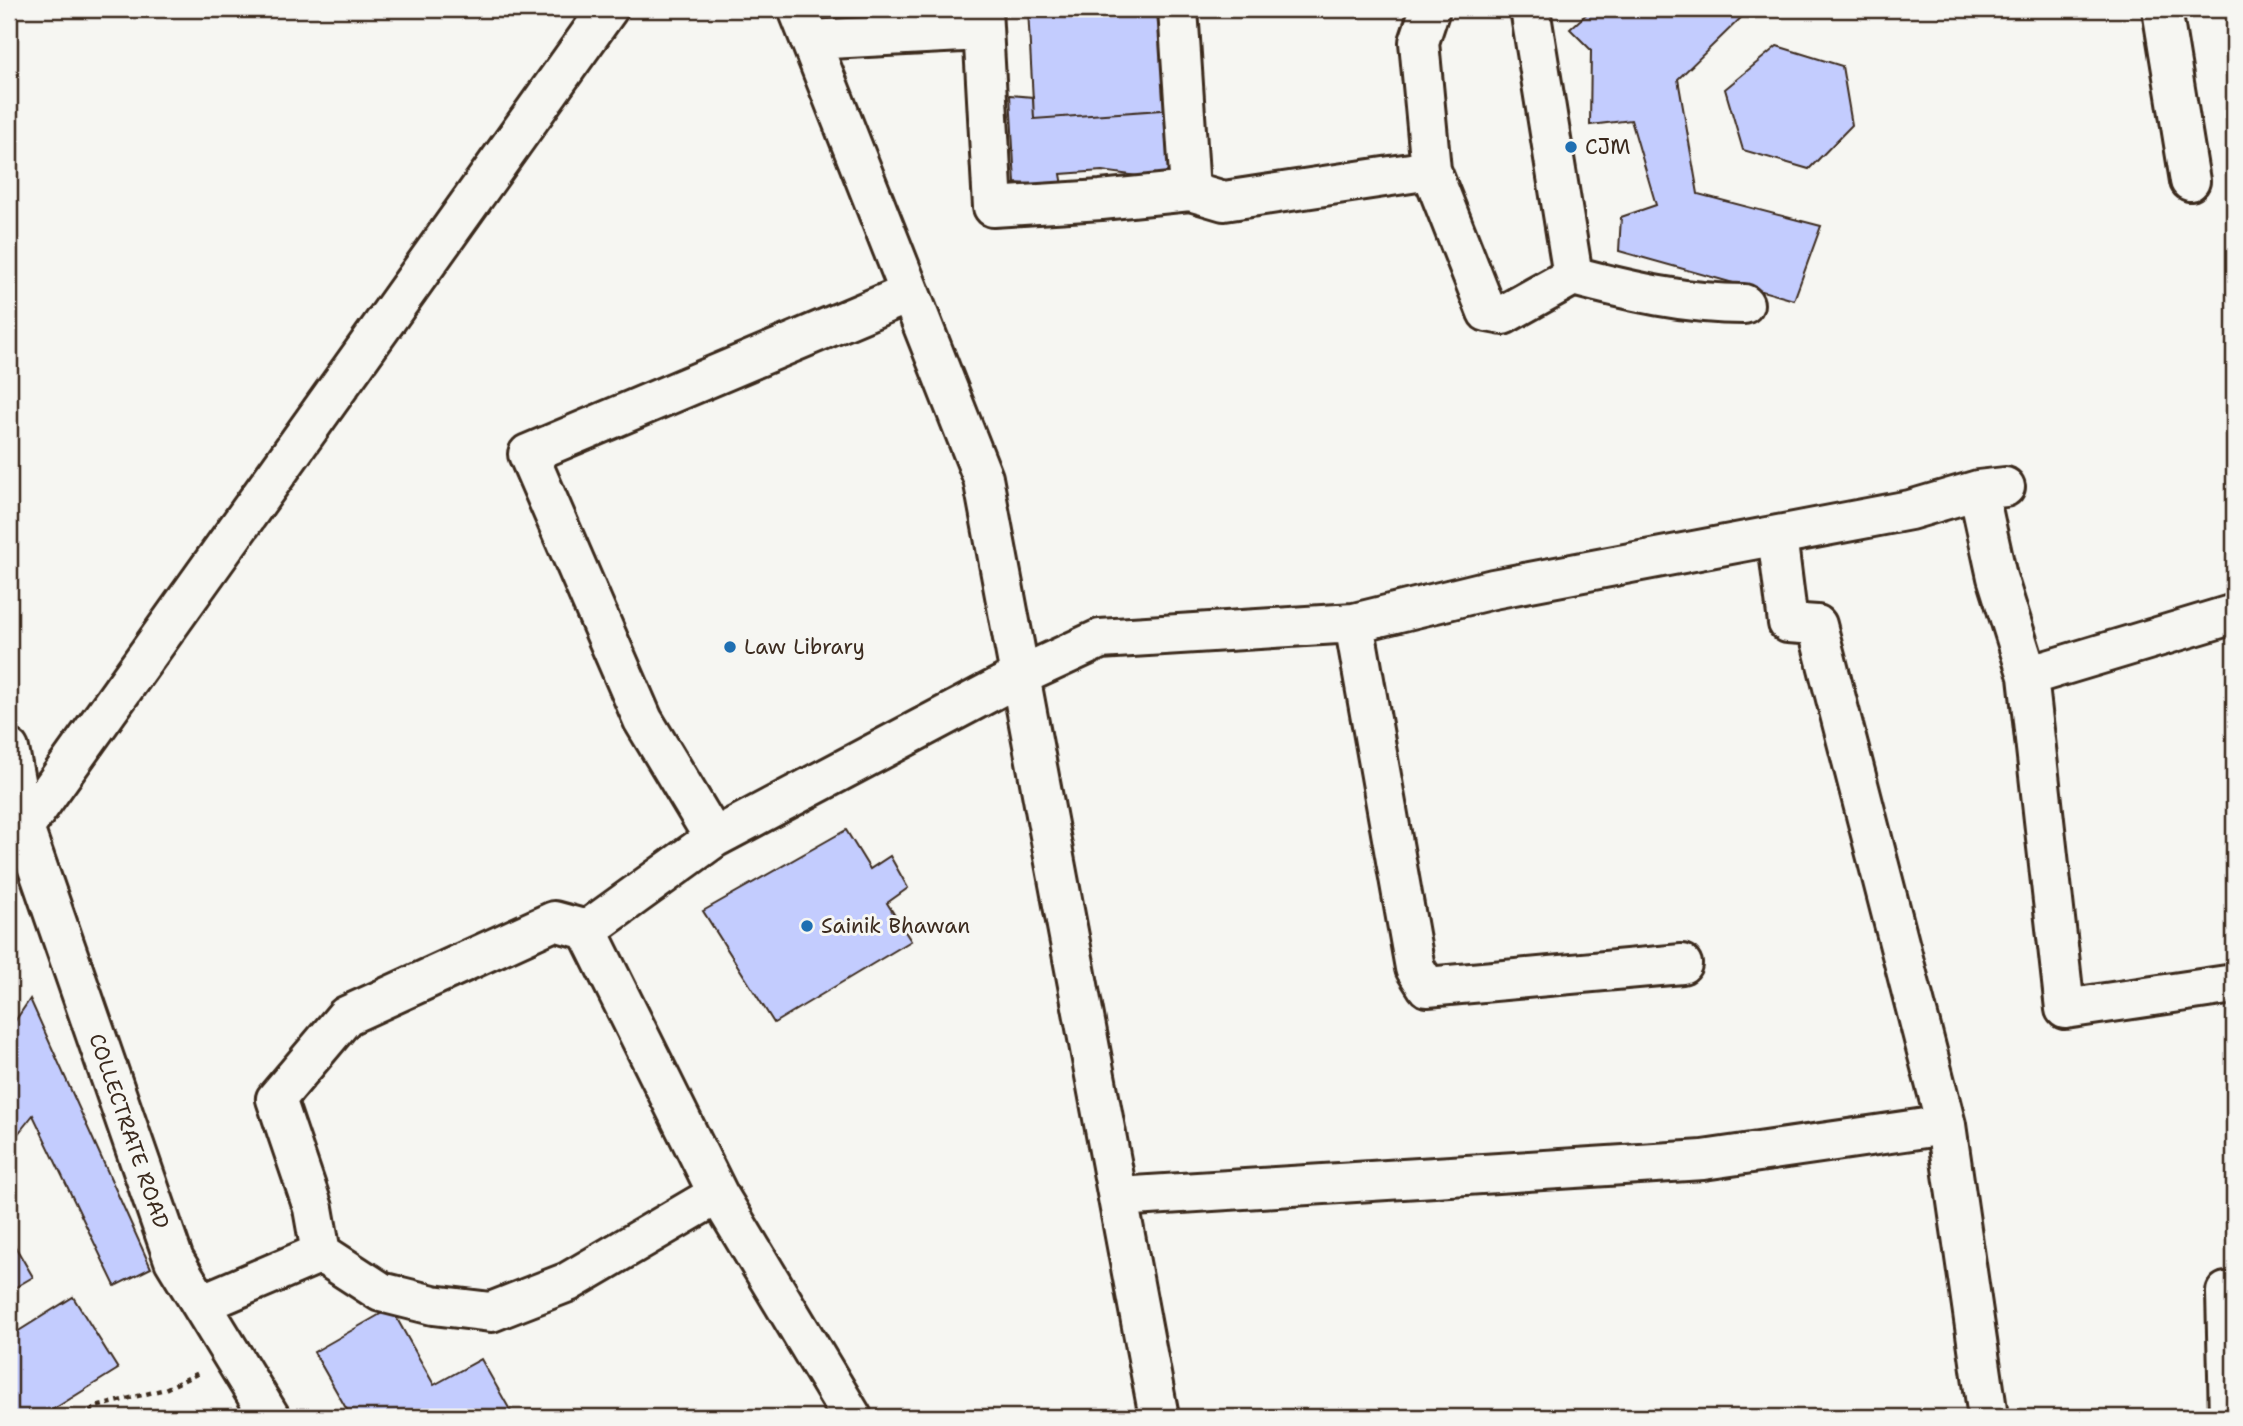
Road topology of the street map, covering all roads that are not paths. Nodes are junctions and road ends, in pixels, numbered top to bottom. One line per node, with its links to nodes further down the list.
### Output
1 (608, 9): 22 (street)
2 (1178, 9): 11 (street)
3 (1430, 9): 9 (street)
4 (1532, 9): 5 (street); 12 (street)
5 (1555, 9)
6 (2162, 9): 10 (street)
7 (982, 20): 8 (street); 11 (street)
8 (804, 24): 13 (street)
9 (1432, 170): 11 (street); 12 (street)
10 (2189, 181)
11 (1190, 191)
12 (1573, 276): 14 (street)
13 (910, 293): 18 (street); 21 (street)
14 (1744, 304)
15 (1777, 535): 17 (street); 19 (street); 26 (street)
16 (2234, 614): 19 (street)
17 (1354, 623): 18 (street); 24 (street)
18 (1020, 676): 21 (street); 28 (street)
19 (2028, 676): 25 (street)
20 (9, 749): 22 (street, COLLECTRATE ROAD)
21 (714, 838): 23 (street)
22 (17, 839): 31 (street, COLLECTRATE ROAD)
23 (587, 930): 27 (street); 29 (street)
24 (1682, 964)
25 (2234, 984)
26 (1946, 1125): 28 (street); 35 (street)
27 (718, 1194): 29 (street); 33 (street)
28 (1118, 1197): 34 (street)
29 (321, 1254): 31 (street)
30 (2234, 1292): 36 (street)
31 (201, 1304): 32 (street, COLLECTRATE ROAD)
32 (270, 1417)
33 (852, 1417)
34 (1159, 1417)
35 (1988, 1417)
36 (2229, 1417)

